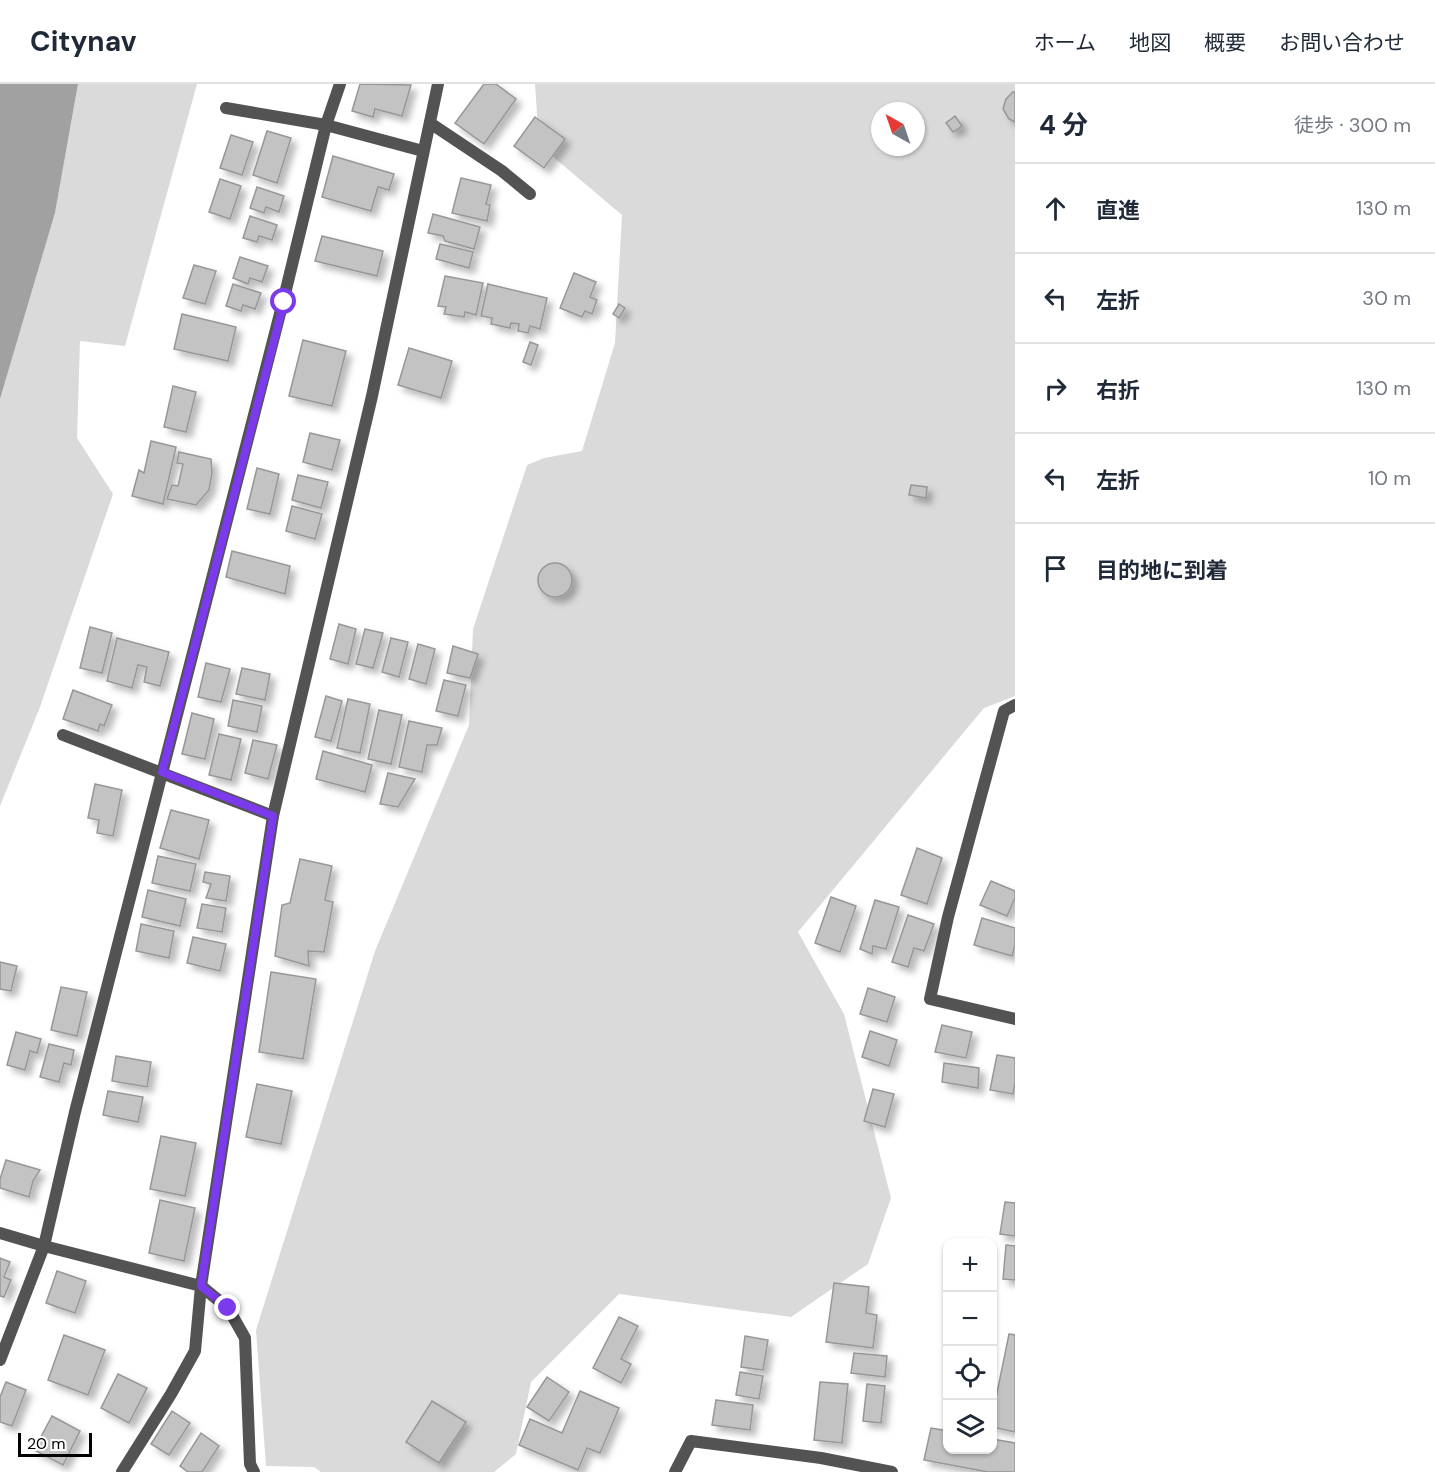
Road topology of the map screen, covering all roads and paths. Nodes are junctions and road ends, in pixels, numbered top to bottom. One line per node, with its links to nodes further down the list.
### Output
1 (340, 84): 5 (street)
2 (438, 84): 4 (street)
3 (226, 108): 5 (street)
4 (430, 123): 6 (street); 7 (street)
5 (326, 125): 6 (street); 10 (street)
6 (423, 151): 11 (street)
7 (530, 194)
8 (1015, 705): 12 (street)
9 (63, 735): 10 (street)
10 (162, 772): 11 (street); 14 (street)
11 (273, 816): 15 (street)
12 (1015, 1019)
13 (0, 1233): 14 (street)
14 (44, 1245): 15 (street); 16 (street)
15 (201, 1286): 17 (street); 18 (street)
16 (0, 1360)
17 (122, 1472)
18 (254, 1472)
19 (675, 1472): 20 (street)
20 (892, 1472)

